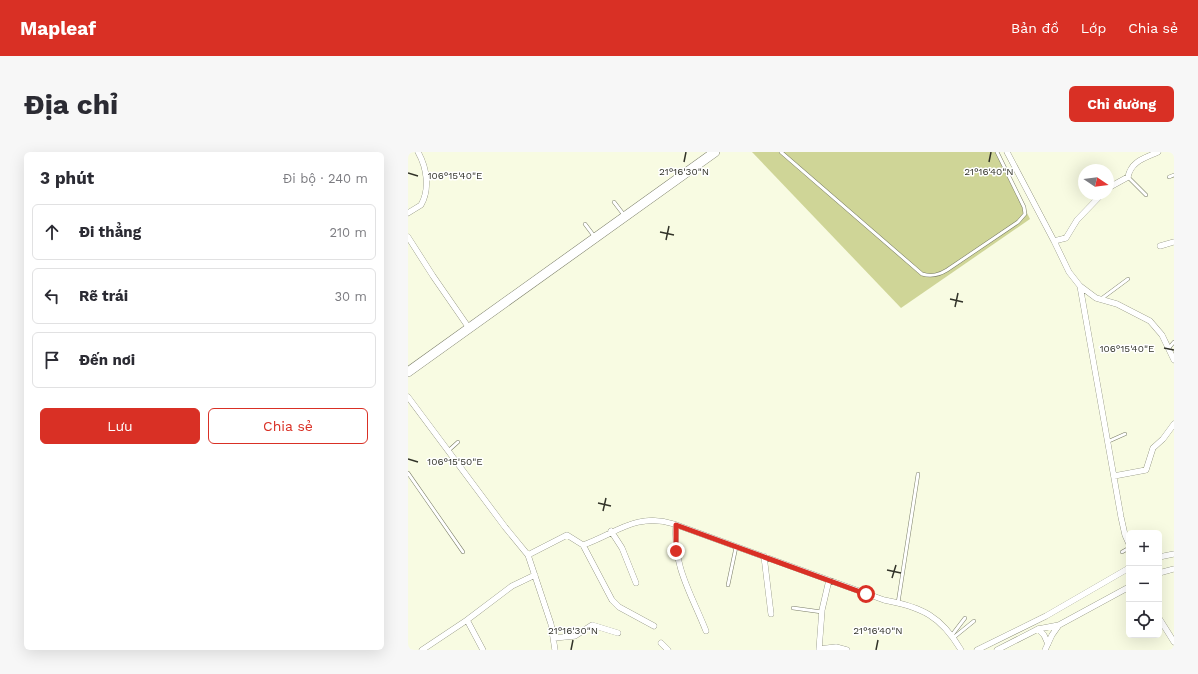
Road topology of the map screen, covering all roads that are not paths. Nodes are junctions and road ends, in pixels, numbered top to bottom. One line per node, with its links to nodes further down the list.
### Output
1 (418, 152): 14 (street)
2 (715, 152): 15 (main road)
3 (781, 152): 4 (lane)
4 (997, 152)
5 (1007, 152): 19 (street)
6 (1158, 152): 8 (street)
7 (1174, 175): 9 (lane)
8 (1128, 177): 10 (street); 11 (lane)
9 (1169, 177)
10 (1114, 185)
11 (1146, 195)
12 (1096, 200): 19 (street)
13 (614, 202): 15 (lane)
14 (408, 213)
15 (625, 216): 18 (main road)
16 (585, 224): 18 (lane)
17 (408, 237): 25 (street)
18 (595, 238): 25 (main road)
19 (1054, 241): 23 (street)
20 (1174, 242): 21 (street)
21 (1160, 246)
22 (1128, 279): 24 (lane)
23 (1080, 286): 24 (street); 34 (street)
24 (1101, 299): 27 (street)
25 (469, 328): 29 (main road)
26 (1174, 342): 27 (lane)
27 (1168, 349): 28 (street)
28 (1174, 360)
29 (408, 372)
30 (408, 397): 35 (street)
31 (1174, 424): 38 (street)
32 (1125, 434): 34 (lane)
33 (458, 442): 35 (lane)
34 (1107, 442): 38 (street)
35 (448, 451): 48 (street)
36 (408, 473): 45 (lane)
37 (918, 474): 59 (lane)
38 (1114, 476): 41 (street)
39 (676, 525): 40 (street); 43 (street); 69 (street)
40 (611, 531): 42 (street); 56 (street)
41 (1126, 537)
42 (583, 546): 48 (street); 68 (street)
43 (736, 547): 49 (street); 57 (lane)
44 (1126, 550): 46 (lane)
45 (463, 552)
46 (1122, 552)
47 (1174, 554): 50 (street)
48 (528, 555): 54 (street)
49 (764, 556): 55 (street); 62 (street)
50 (1162, 556)
51 (1174, 569): 53 (street)
52 (1126, 570): 84 (street)
53 (1162, 572)
54 (535, 575): 64 (street); 73 (street)
55 (829, 580): 59 (street); 61 (street)
56 (636, 583)
57 (728, 585)
58 (1126, 589): 67 (street)
59 (898, 603): 72 (street)
60 (794, 608): 61 (lane)
61 (822, 612): 77 (street)
62 (771, 614)
63 (964, 618): 72 (lane)
64 (467, 620): 78 (street); 79 (street)
65 (974, 621): 72 (lane)
66 (1162, 623): 74 (street)
67 (1059, 625): 70 (street); 76 (street)
68 (654, 626)
69 (706, 630)
70 (1038, 630): 76 (street); 85 (street)
71 (618, 633): 73 (street)
72 (952, 636): 83 (street)
73 (554, 638): 80 (street)
74 (1174, 642)
75 (661, 643): 81 (street)
76 (1048, 644): 86 (street)
77 (819, 649): 82 (street)
78 (422, 650)
79 (483, 650)
80 (555, 650)
81 (668, 650)
82 (847, 650)
83 (961, 650)
84 (977, 650)
85 (997, 650)
86 (1045, 650)

